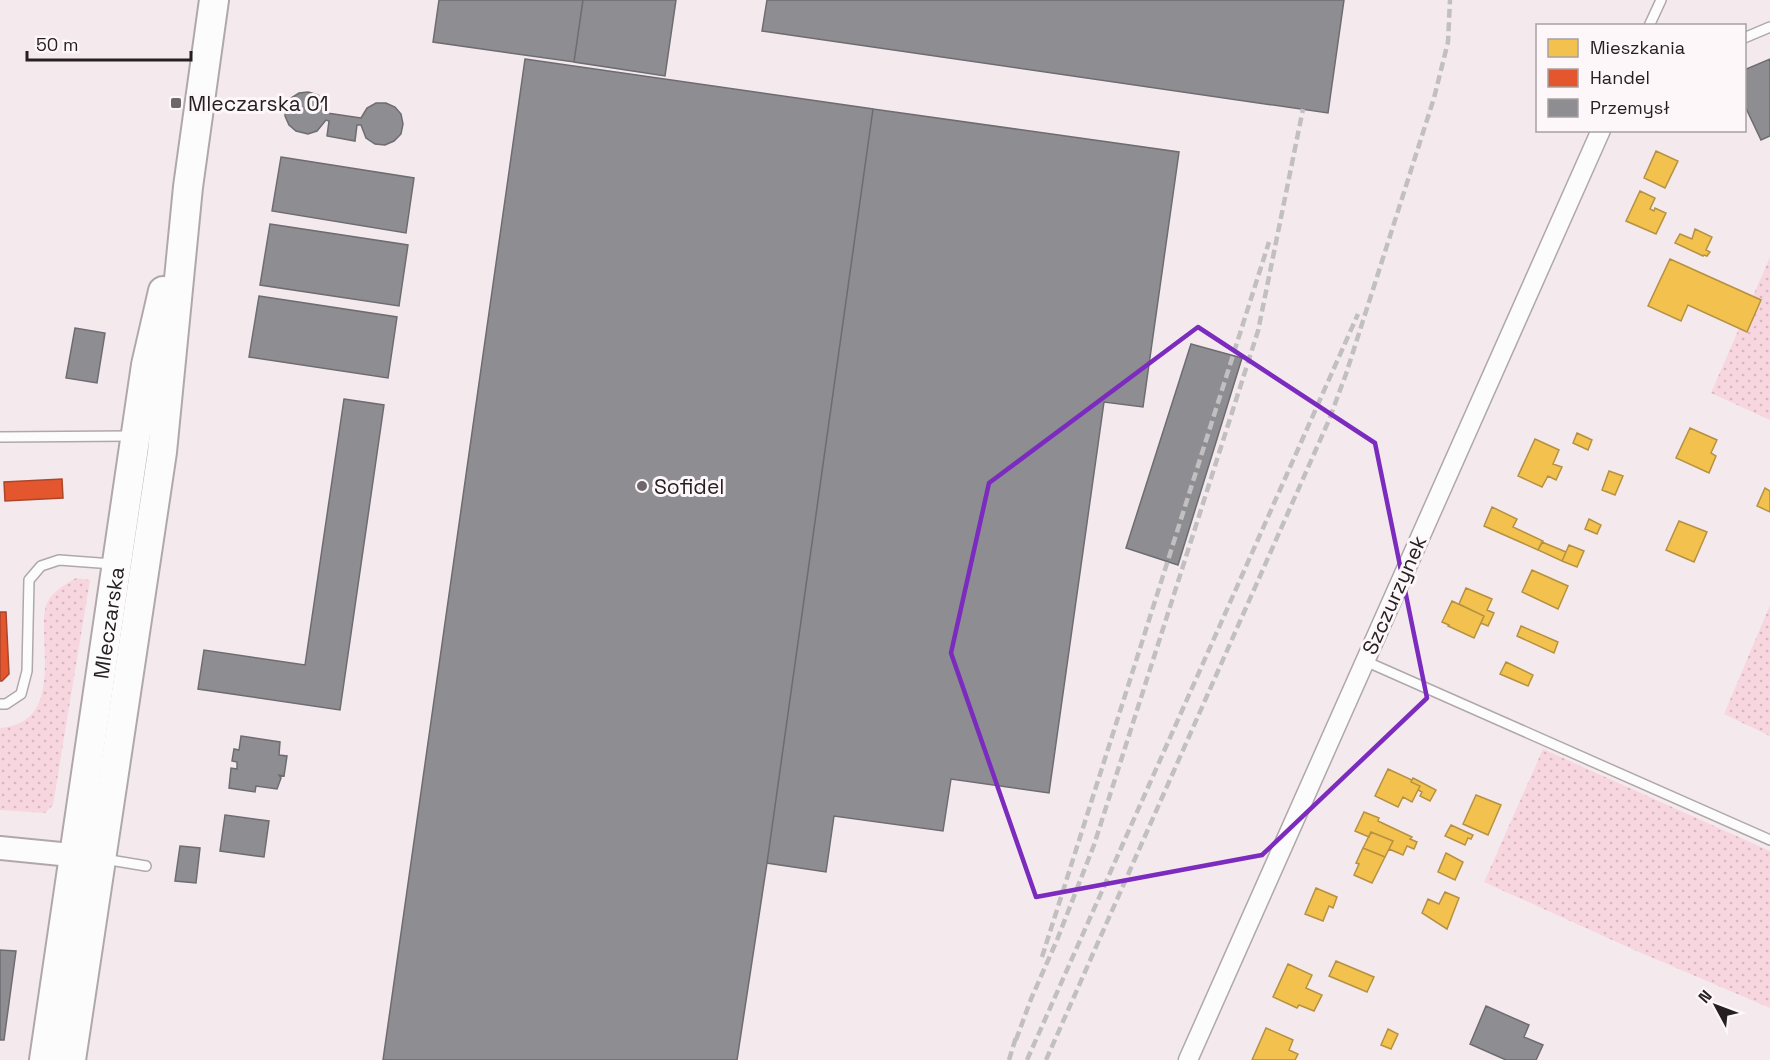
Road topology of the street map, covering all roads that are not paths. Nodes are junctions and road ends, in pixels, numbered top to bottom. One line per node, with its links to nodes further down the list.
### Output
1 (214, 0): 7 (main road, Mleczarska)
2 (1661, 0): 3 (lane)
3 (1650, 24)
4 (1770, 27): 5 (lane)
5 (1746, 37)
6 (1600, 132): 11 (street, Szczurzynek)
7 (188, 187): 8 (main road, Mleczarska); 10 (main road, Mleczarska)
8 (136, 436): 9 (lane); 10 (main road, Mleczarska)
9 (0, 437)
10 (131, 565): 12 (lane); 15 (main road, Mleczarska); 16 (main road, Mleczarska)
11 (1365, 661): 13 (lane); 20 (street, Szczurzynek)
12 (0, 704)
13 (1770, 840)
14 (0, 848): 15 (street)
15 (74, 855): 16 (street); 18 (main road, Mleczarska)
16 (101, 859): 17 (lane); 19 (main road, Mleczarska)
17 (146, 866)
18 (44, 1060)
19 (71, 1060)
20 (1188, 1060)

